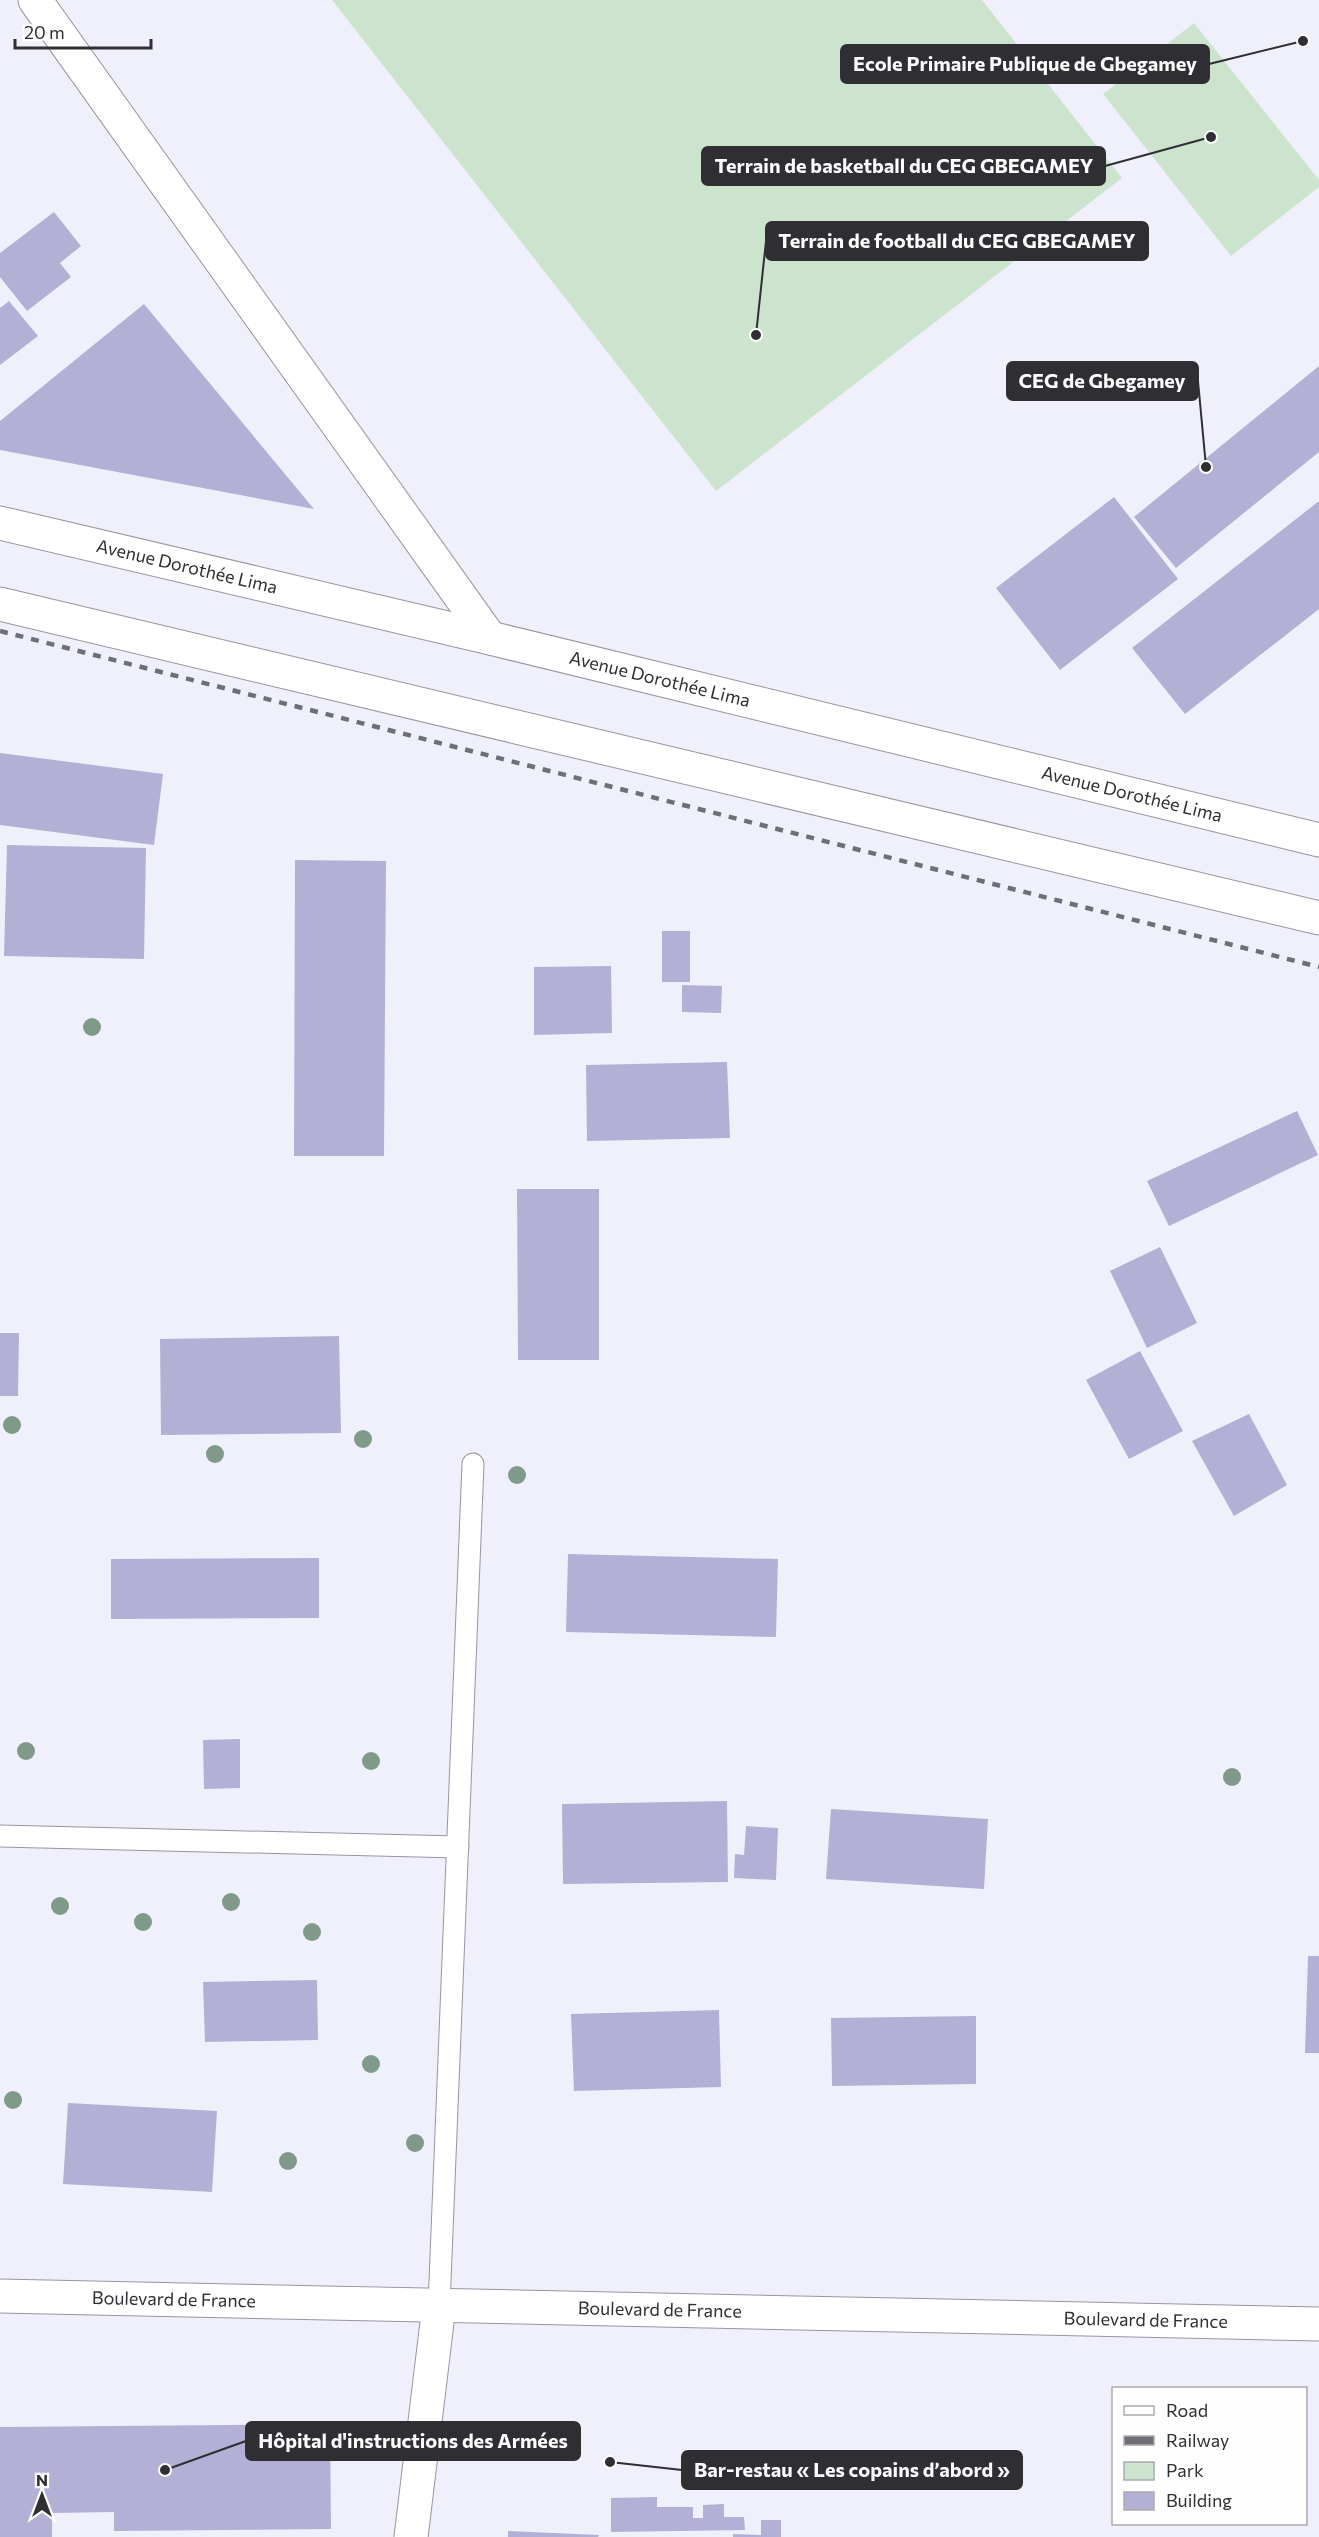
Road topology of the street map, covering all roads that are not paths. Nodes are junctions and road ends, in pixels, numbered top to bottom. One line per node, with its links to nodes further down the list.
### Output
1 (35, 0): 4 (main road)
2 (0, 524): 4 (main road, Avenue Dorothée Lima)
3 (0, 604): 6 (main road)
4 (490, 638): 5 (main road, Avenue Dorothée Lima)
5 (1319, 840)
6 (1319, 918)
7 (473, 1464): 9 (lane)
8 (0, 1836): 9 (lane)
9 (458, 1847): 11 (lane)
10 (0, 2296): 11 (main road, Boulevard de France)
11 (440, 2306): 12 (main road, Boulevard de France); 13 (main road)
12 (1319, 2324)
13 (411, 2537)

